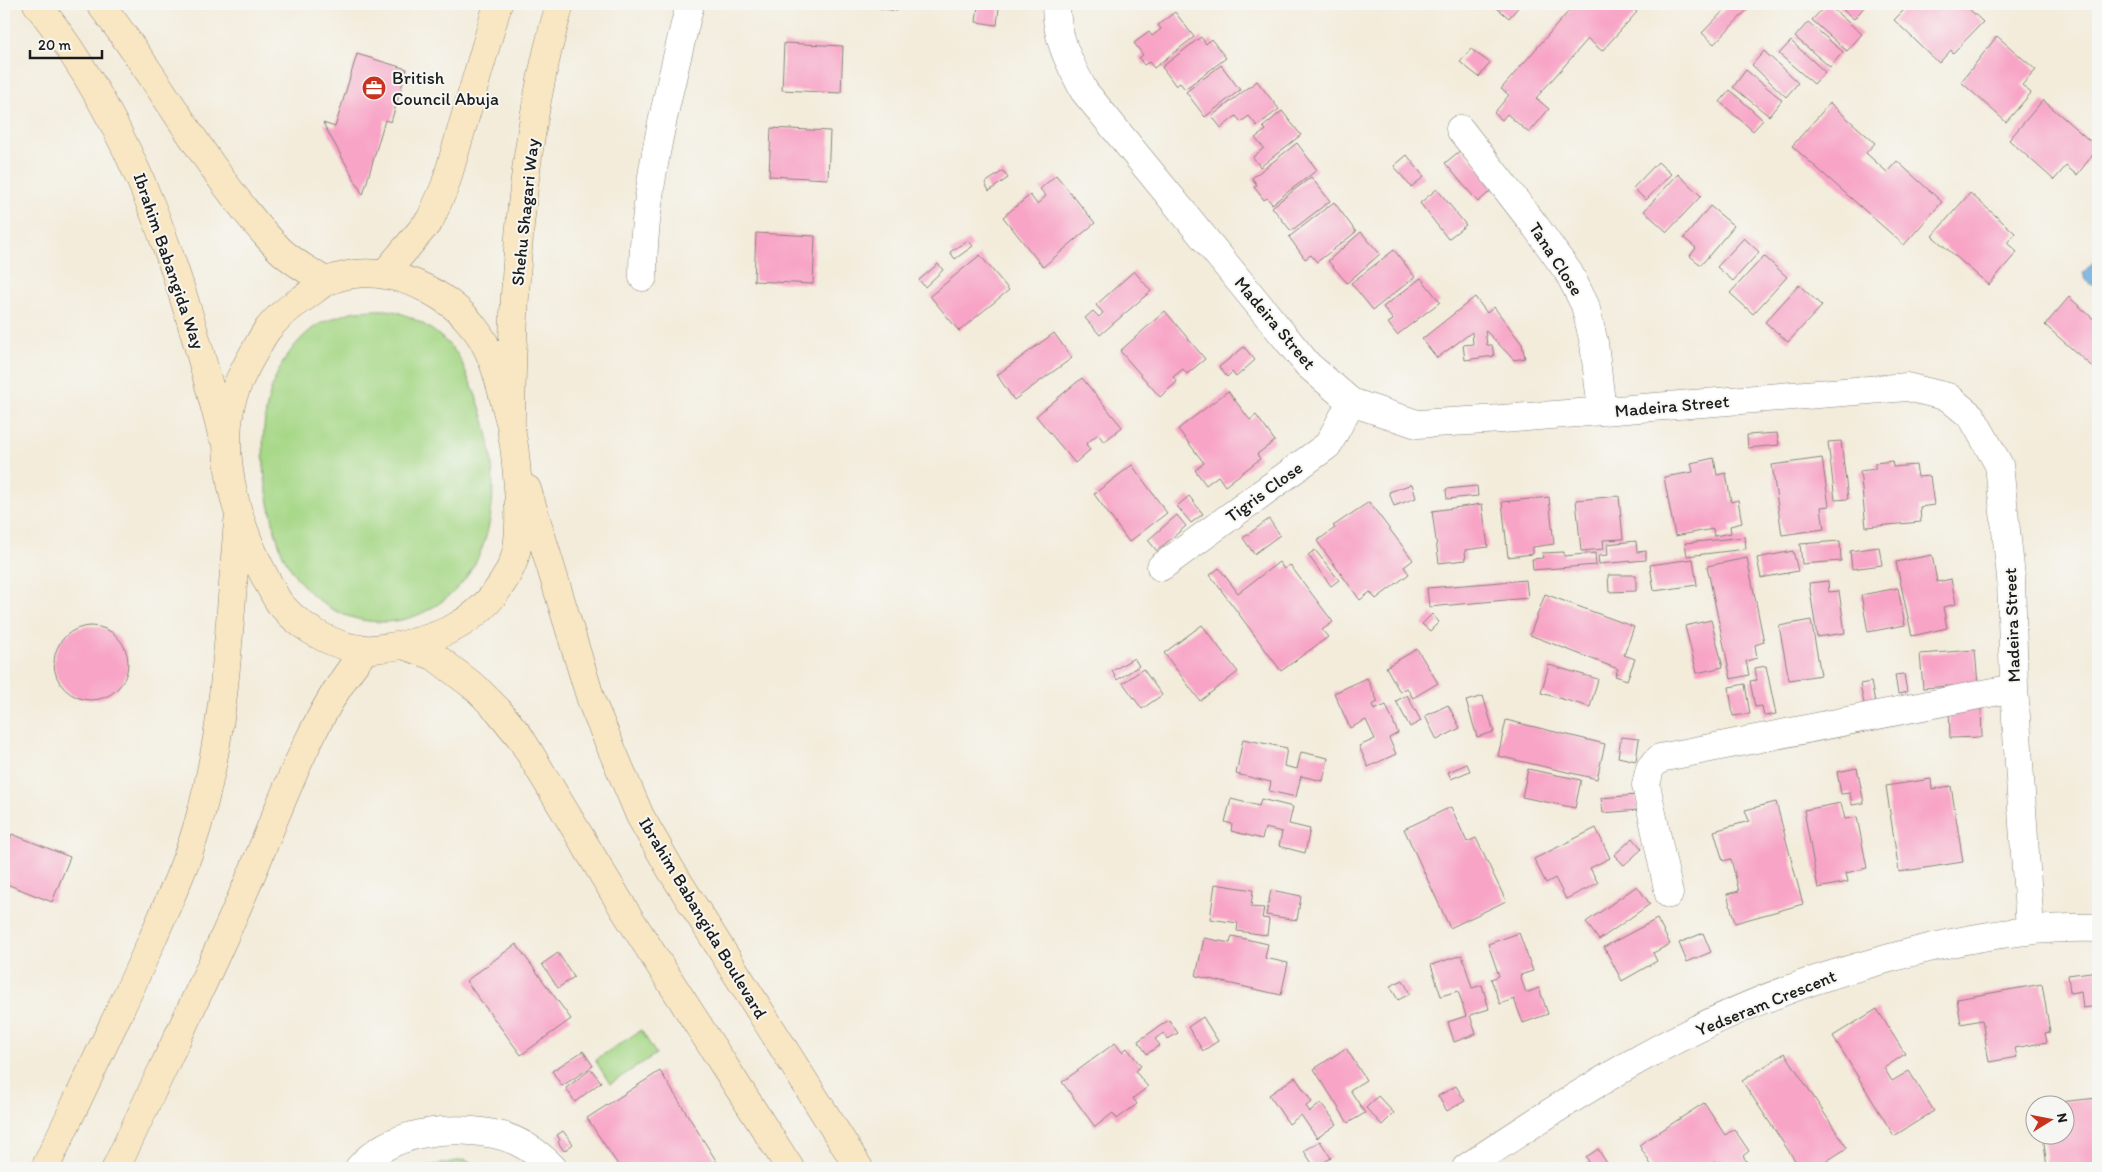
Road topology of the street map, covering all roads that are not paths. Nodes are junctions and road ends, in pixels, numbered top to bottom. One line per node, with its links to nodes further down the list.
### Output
1 (37, 4): 15 (main road, Ibrahim Babangida Way)
2 (100, 4): 10 (main road)
3 (498, 4): 8 (main road)
4 (560, 4): 13 (main road, Shehu Shagari Way)
5 (690, 4): 9 (street)
6 (1056, 4): 11 (street, Madeira Street)
7 (1460, 129): 12 (street, Tana Close)
8 (385, 273): 10 (main road); 13 (main road)
9 (643, 277)
10 (326, 282): 15 (main road)
11 (1350, 402): 12 (street, Madeira Street); 17 (street, Tigris Close)
12 (1602, 411): 20 (street, Madeira Street)
13 (510, 422): 14 (main road)
14 (515, 452): 18 (main road); 29 (main road, Ibrahim Babangida Boulevard)
15 (226, 453): 16 (main road, Ibrahim Babangida Way)
16 (239, 510): 19 (main road); 24 (main road)
17 (1161, 567)
18 (406, 646): 19 (main road); 28 (main road)
19 (366, 649): 25 (main road)
20 (2014, 688): 21 (street); 23 (street, Madeira Street)
21 (1668, 894)
22 (2098, 928): 23 (street, Yedseram Crescent)
23 (2030, 929): 30 (street, Yedseram Crescent)
24 (45, 1168)
25 (116, 1168)
26 (359, 1168): 27 (street)
27 (553, 1168)
28 (790, 1168)
29 (859, 1168)
30 (1466, 1168)

